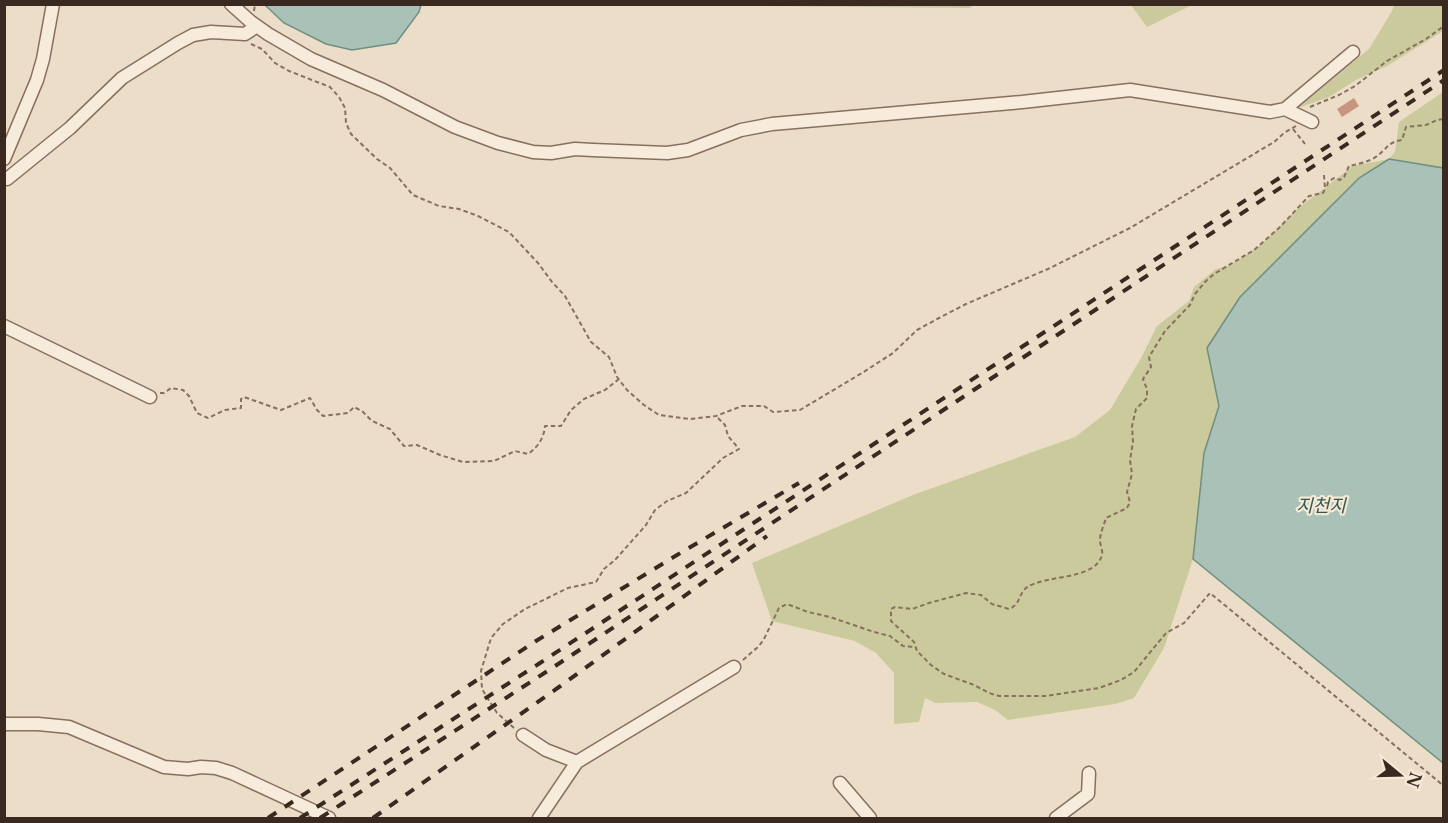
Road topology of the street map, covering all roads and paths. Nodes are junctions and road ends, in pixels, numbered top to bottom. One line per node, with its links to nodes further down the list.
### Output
1 (52, 4): 13 (street)
2 (231, 4): 3 (street)
3 (257, 26): 5 (street); 7 (street)
4 (1443, 26): 8 (path)
5 (233, 33): 15 (street); 18 (path)
6 (1353, 52): 7 (street)
7 (1286, 109): 8 (street)
8 (1299, 116): 10 (street); 11 (path)
9 (1443, 119): 16 (path)
10 (1312, 122)
11 (1293, 129): 12 (path); 20 (path)
12 (1305, 144)
13 (4, 159)
14 (1324, 175): 16 (path)
15 (4, 178)
16 (1325, 189): 21 (path)
17 (4, 326): 19 (street)
18 (619, 379): 19 (path); 20 (path)
19 (150, 397)
20 (716, 416): 24 (path)
21 (916, 648): 22 (path); 28 (path)
22 (734, 667): 25 (street)
23 (4, 724): 29 (street)
24 (523, 735): 25 (street)
25 (577, 762): 30 (street)
26 (1089, 773): 32 (street)
27 (840, 783): 31 (street)
28 (1443, 786)
29 (329, 819)
30 (539, 819)
31 (870, 819)
32 (1056, 819)

